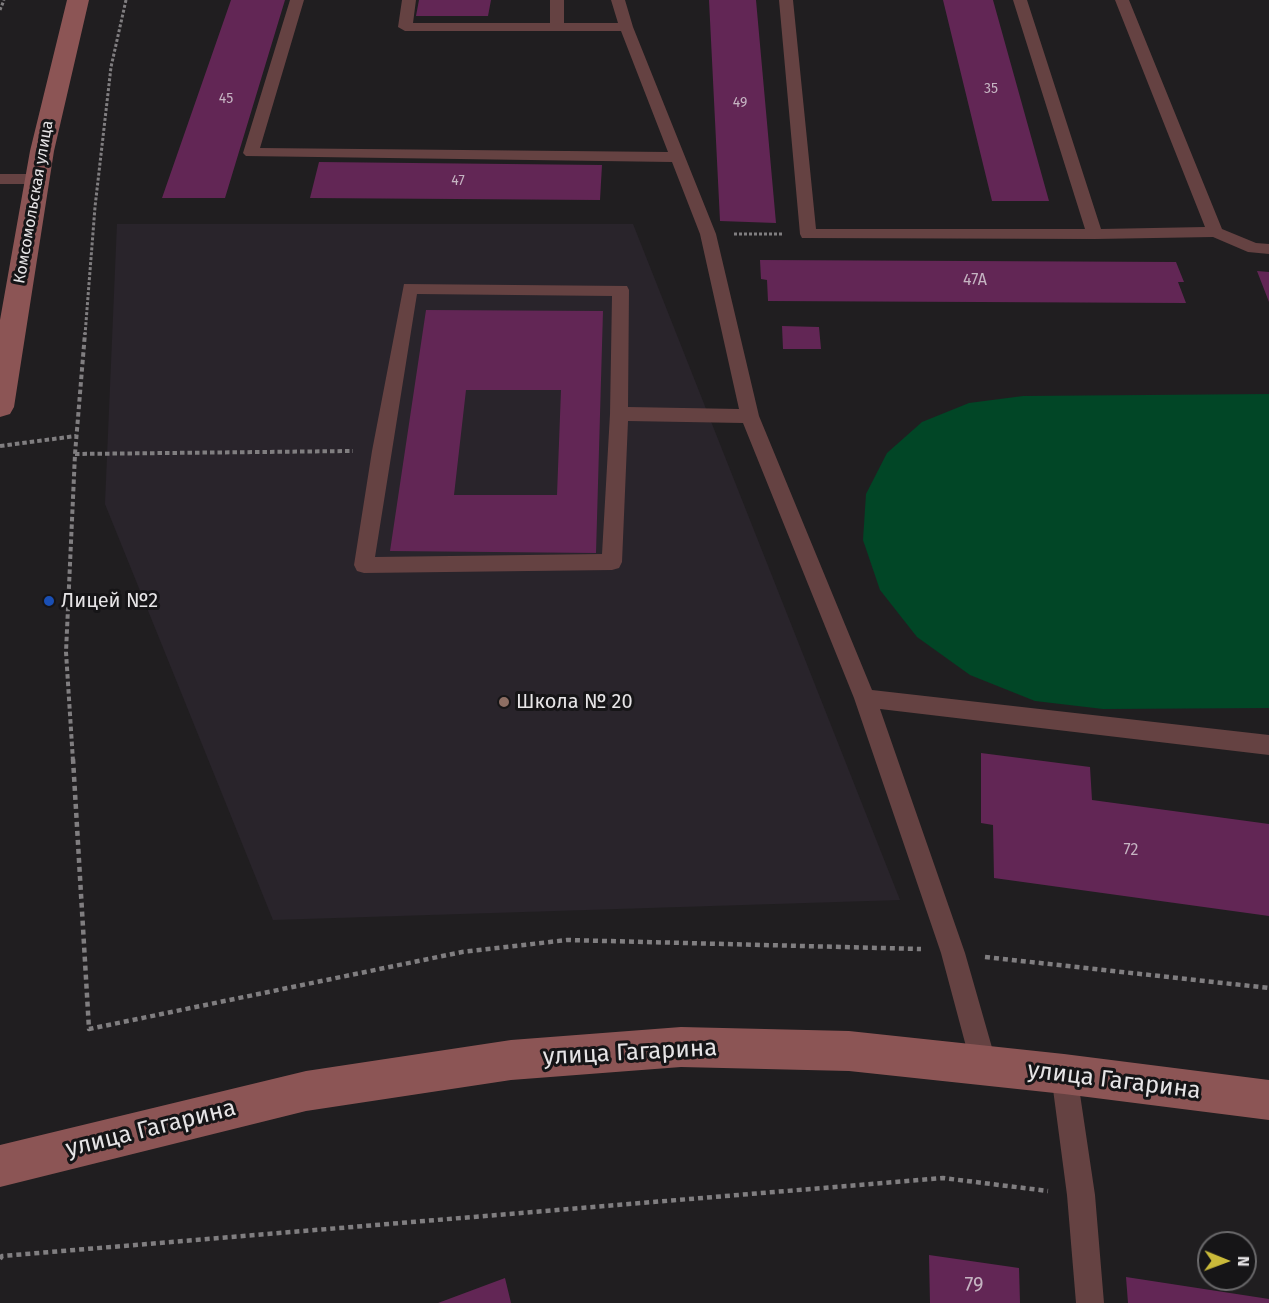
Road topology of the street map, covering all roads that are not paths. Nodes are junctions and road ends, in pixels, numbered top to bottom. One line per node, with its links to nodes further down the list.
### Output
1 (78, 0): 13 (main road, Комсомольская улица)
2 (297, 0): 11 (lane)
3 (409, 0): 9 (lane)
4 (557, 0): 9 (lane)
5 (618, 0): 10 (lane)
6 (786, 0): 15 (lane)
7 (1020, 0): 15 (lane)
8 (1122, 0): 14 (lane)
9 (556, 27): 10 (lane)
10 (626, 27): 11 (lane)
11 (678, 156): 19 (lane)
12 (0, 179): 13 (lane)
13 (36, 179): 17 (main road, Комсомольская улица)
14 (1215, 231): 15 (lane); 16 (lane)
15 (1095, 234)
16 (1269, 249)
17 (0, 407)
18 (619, 414): 18 (lane); 19 (lane)
19 (750, 416): 20 (lane)
20 (865, 698): 21 (lane); 22 (lane)
21 (1269, 745)
22 (984, 1065): 23 (main road, улица Гагарина); 25 (main road, улица Гагарина)
23 (1064, 1074): 24 (main road, улица Гагарина); 26 (lane)
24 (1269, 1100)
25 (0, 1166)
26 (1090, 1303)

